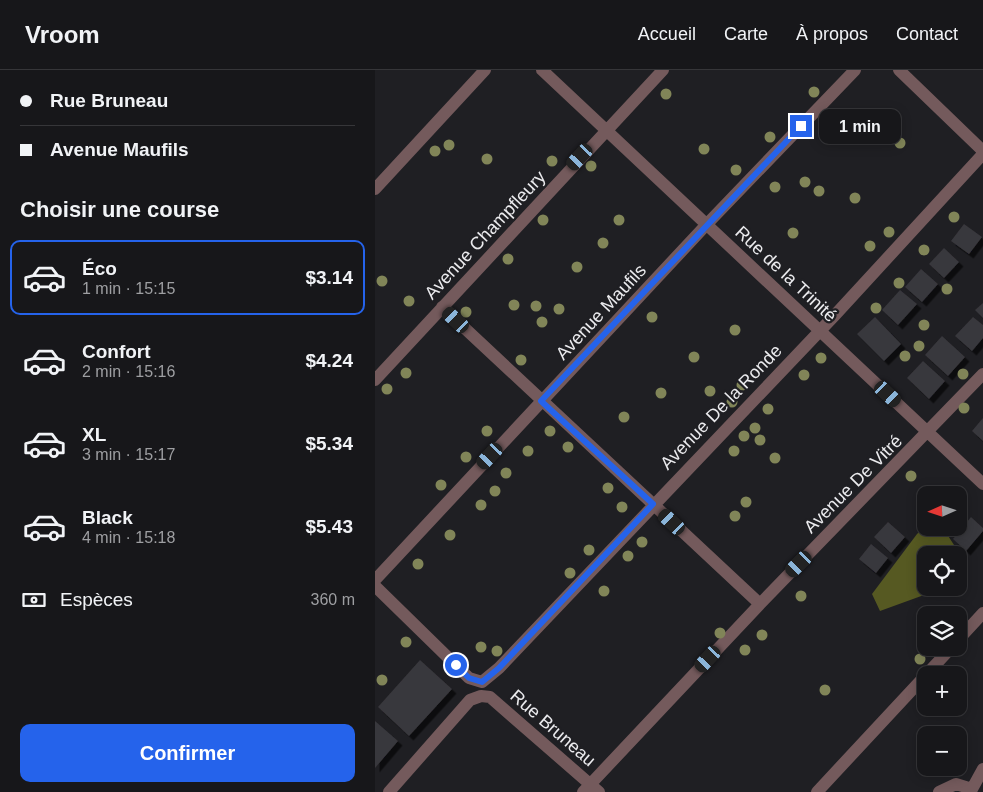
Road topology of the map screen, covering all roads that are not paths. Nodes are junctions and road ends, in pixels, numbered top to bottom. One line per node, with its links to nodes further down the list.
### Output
1 (485, 70): 8 (street)
2 (542, 70): 6 (street, Rue de la Trinité)
3 (663, 70): 6 (street, Avenue Champfleury)
4 (855, 70): 9 (street, Avenue Maufils)
5 (899, 70): 7 (street)
6 (605, 130): 9 (street, Rue de la Trinité); 10 (street, Avenue Champfleury)
7 (983, 152): 11 (street, Avenue De la Ronde)
8 (375, 189)
9 (707, 224): 11 (street, Rue de la Trinité); 14 (street, Avenue Maufils)
10 (442, 307): 13 (street, Avenue Champfleury); 14 (street)
11 (820, 329): 15 (street, Rue de la Trinité); 17 (street, Avenue De la Ronde)
12 (983, 374): 15 (street, Avenue De Vitré)
13 (375, 380)
14 (541, 401): 17 (street); 18 (street, Avenue Maufils)
15 (929, 432): 16 (street, Rue de la Trinité); 20 (street, Avenue De Vitré)
16 (983, 484)
17 (653, 504): 19 (street, Avenue De la Ronde); 20 (street)
18 (375, 580)
19 (375, 586)
20 (760, 604): 25 (street, Avenue De Vitré)
21 (983, 613): 22 (street)
22 (967, 630)
23 (944, 656): 27 (street)
24 (983, 769): 28 (street)
25 (591, 789): 26 (street, Rue Bruneau)
26 (389, 792)
27 (817, 792)
28 (939, 792)

